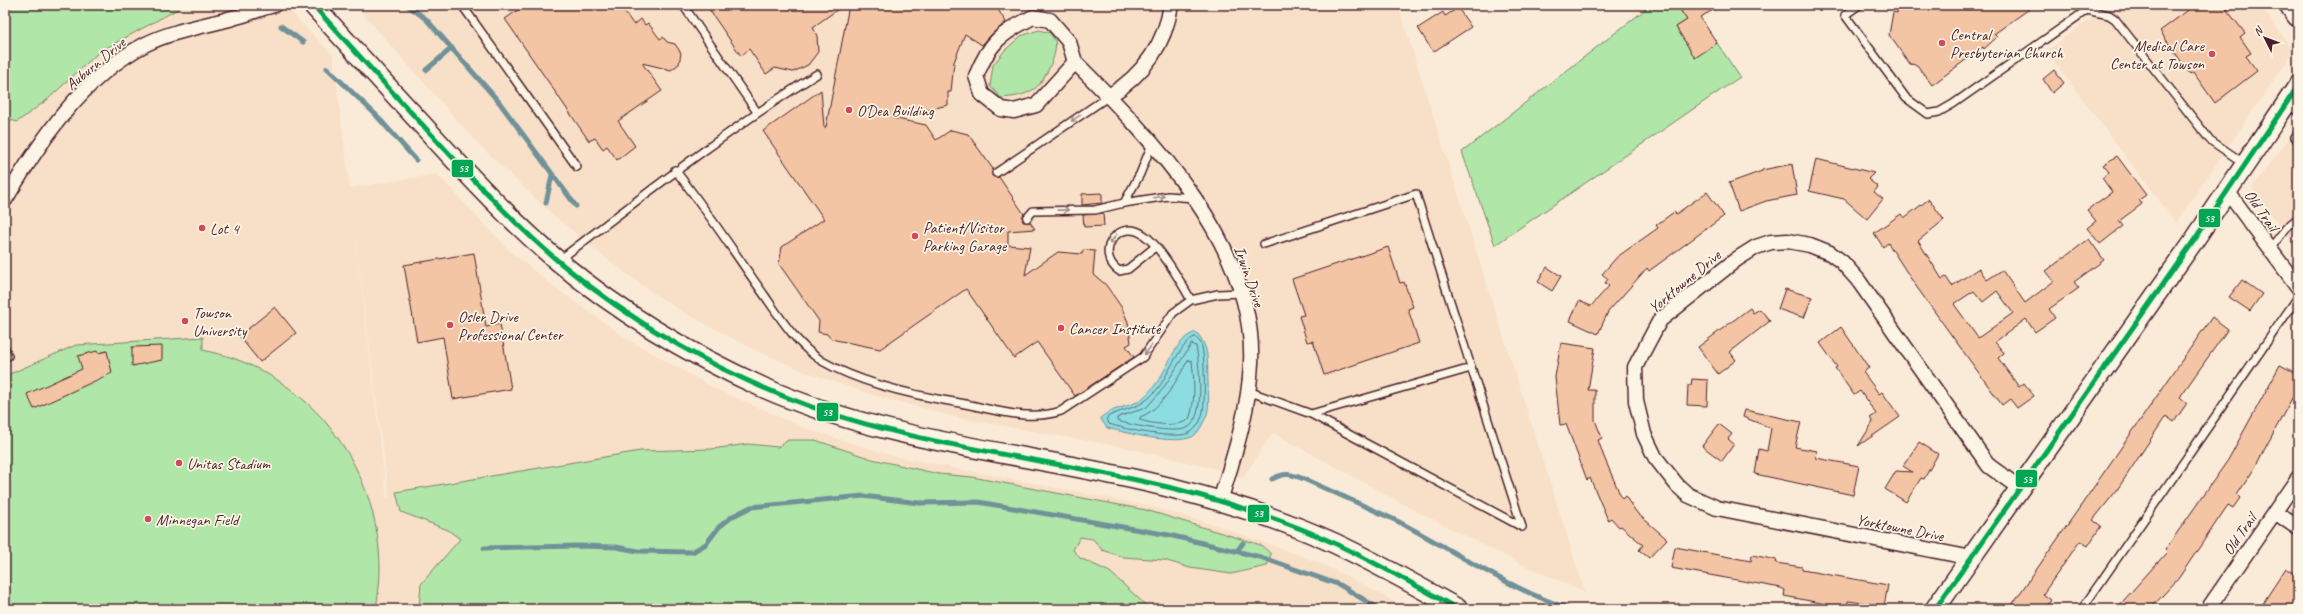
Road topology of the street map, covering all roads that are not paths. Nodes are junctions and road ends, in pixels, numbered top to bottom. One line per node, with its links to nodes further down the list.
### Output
1 (274, 5): 26 (street, Auburn Drive)
2 (313, 5): 33 (street)
3 (462, 5): 21 (lane)
4 (683, 5): 16 (lane)
5 (1171, 5): 14 (street)
6 (1859, 5): 9 (lane)
7 (2094, 5): 9 (lane)
8 (2291, 5): 10 (main road)
9 (2087, 10): 20 (lane)
10 (2298, 15)
11 (1074, 62): 11 (street); 14 (street, Irwin Drive)
12 (818, 74): 16 (lane)
13 (2298, 86): 15 (street)
14 (1109, 96): 19 (street, Irwin Drive); 23 (lane, one-way to 23)
15 (2292, 108): 20 (street)
16 (757, 112): 22 (lane)
17 (2298, 134): 18 (lane)
18 (2298, 141)
19 (1152, 143): 25 (street, Irwin Drive); 27 (lane)
20 (2246, 164): 24 (street)
21 (577, 167)
22 (675, 170): 33 (lane); 37 (lane, one-way to 22)
23 (996, 173)
24 (2227, 191): 32 (street, Old Trail); 42 (street)
25 (1194, 198): 27 (lane, one-way to 25); 35 (street, Irwin Drive)
26 (5, 200)
27 (1124, 203): 28 (lane, one-way to 27)
28 (1027, 218)
29 (2298, 218): 32 (lane)
30 (1264, 244): 38 (lane)
31 (1155, 247): 31 (lane, one-way to 31); 37 (lane)
32 (2269, 250): 34 (street, Old Trail)
33 (558, 261): 43 (street)
34 (2298, 287)
35 (1241, 293): 37 (lane); 39 (street, Irwin Drive)
36 (2298, 297): 49 (lane)
37 (1191, 300)
38 (1471, 368): 40 (lane); 40 (lane)
39 (1248, 391): 40 (lane); 43 (street, Irwin Drive)
40 (1311, 414)
41 (2298, 478): 44 (street, Old Trail)
42 (2021, 488): 46 (street); 46 (street, Yorktowne Drive)
43 (1220, 501): 47 (street)
44 (2275, 512): 45 (street); 50 (street, Old Trail)
45 (2298, 528)
46 (1972, 558): 48 (street)
47 (1458, 609)
48 (1935, 609)
49 (2082, 609)
50 (2208, 609)

